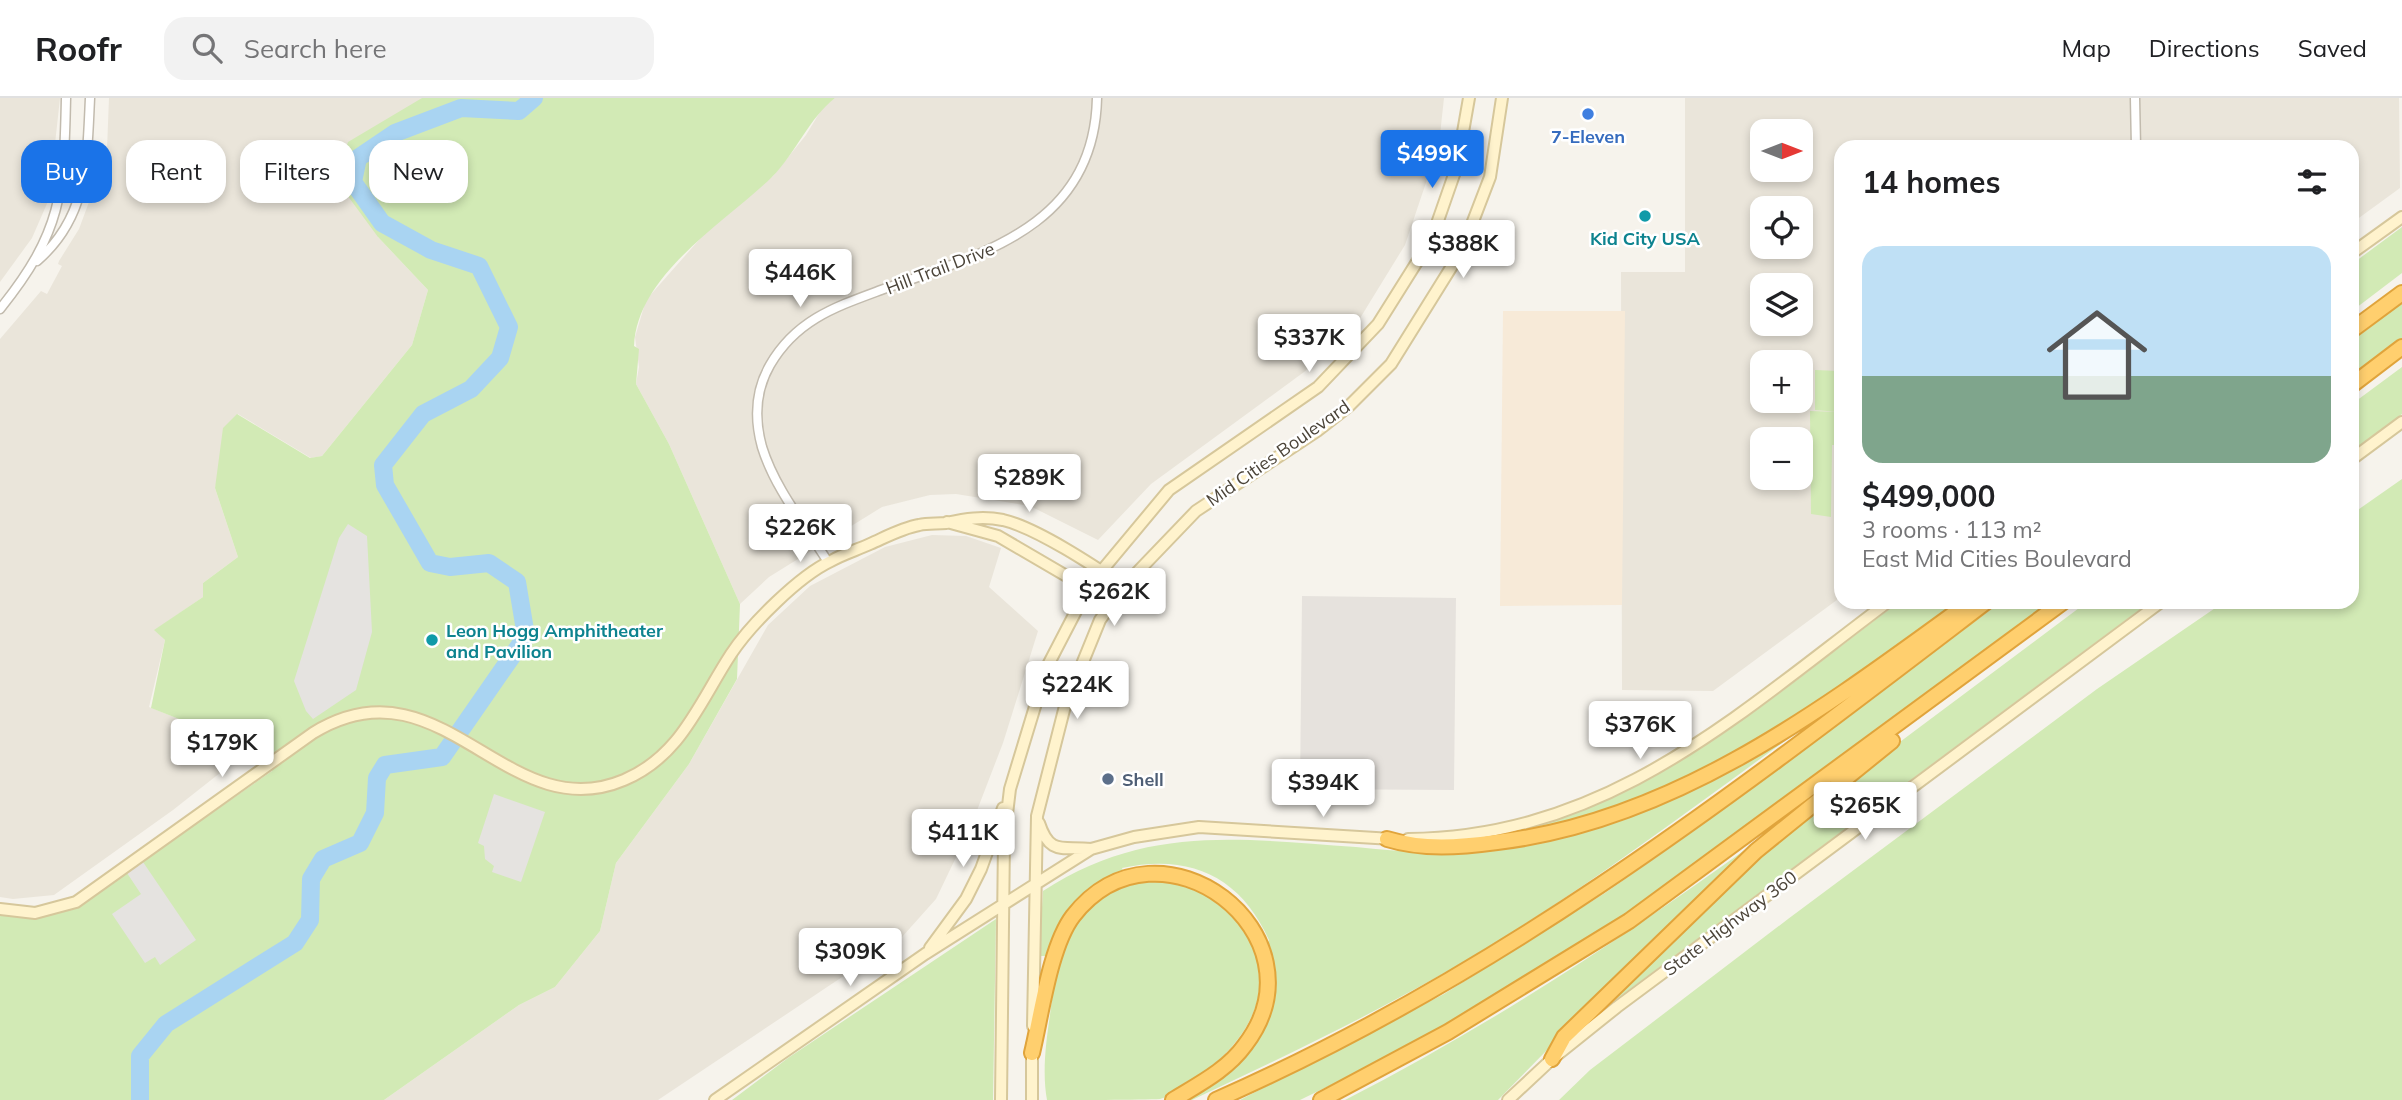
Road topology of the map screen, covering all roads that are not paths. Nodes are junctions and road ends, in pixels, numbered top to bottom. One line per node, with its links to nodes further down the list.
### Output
1 (66, 98): 10 (street)
2 (89, 98): 10 (street)
3 (1097, 98): 19 (street, Hill Trail Drive)
4 (1469, 98): 20 (main road)
5 (1502, 98): 22 (main road, Mid Cities Boulevard)
6 (2135, 98): 7 (street)
7 (2136, 140)
8 (2402, 217): 9 (main road)
9 (2359, 248)
10 (34, 263): 12 (street)
11 (2402, 293): 13 (highway)
12 (0, 309)
13 (2359, 325)
14 (2399, 351): 15 (highway)
15 (2359, 380)
16 (2402, 422): 17 (main road)
17 (2359, 454)
18 (947, 522): 19 (main road); 20 (main road); 21 (main road)
19 (828, 562): 36 (main road)
20 (1100, 571): 21 (main road); 22 (main road)
21 (1088, 586): 23 (main road); 30 (main road)
22 (1124, 586): 23 (main road, Mid Cities Boulevard)
23 (1111, 602): 31 (main road, Mid Cities Boulevard)
24 (1879, 609): 32 (main road)
25 (1960, 609): 32 (highway)
26 (1977, 609): 44 (highway)
27 (2054, 609): 45 (highway)
28 (2055, 609): 39 (highway)
29 (2152, 609): 39 (main road, State Highway 360)
30 (1010, 789): 35 (main road); 37 (main road)
31 (1037, 816): 33 (main road); 34 (main road, Mid Cities Boulevard)
32 (1387, 839): 33 (main road)
33 (1091, 849): 34 (main road)
34 (1034, 884): 35 (main road); 38 (main road, Mid Cities Boulevard)
35 (1003, 903): 37 (main road); 41 (main road)
36 (0, 909)
37 (925, 954): 40 (main road)
38 (1032, 1054): 42 (main road, Mid Cities Boulevard); 43 (highway)
39 (1552, 1059): 46 (main road, State Highway 360)
40 (715, 1100)
41 (1001, 1100)
42 (1032, 1100)
43 (1173, 1100)
44 (1216, 1100)
45 (1321, 1100)
46 (1508, 1100)

